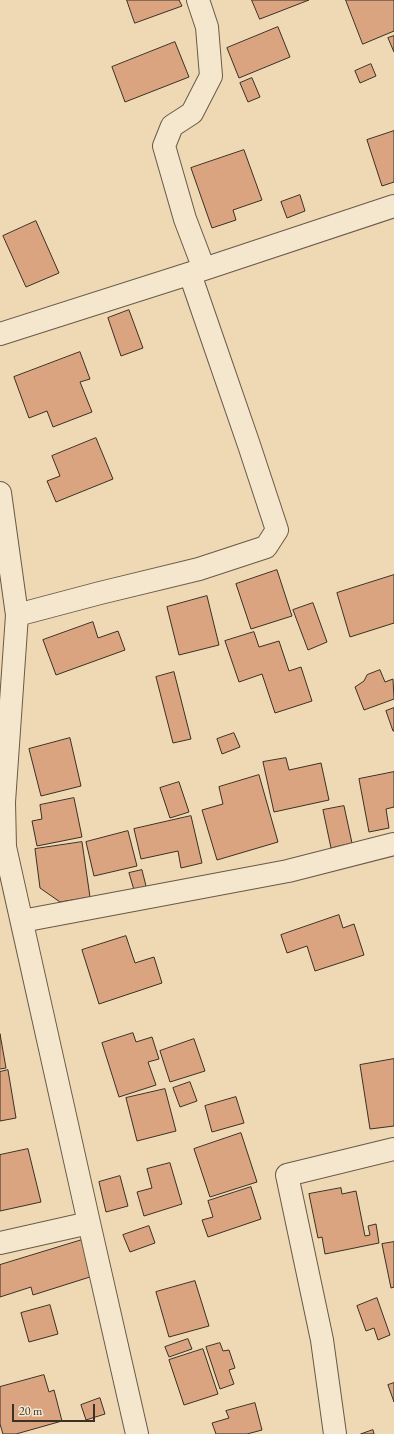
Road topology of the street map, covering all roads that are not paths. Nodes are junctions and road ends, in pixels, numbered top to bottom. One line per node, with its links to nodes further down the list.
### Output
1 (198, 0): 3 (street)
2 (394, 206): 3 (street)
3 (197, 272): 4 (street); 7 (street)
4 (0, 334)
5 (0, 493): 6 (street)
6 (7, 589): 7 (street)
7 (17, 615): 8 (street)
8 (2, 802): 10 (street)
9 (394, 844): 10 (street)
10 (22, 921): 12 (street)
11 (394, 1149): 15 (street)
12 (89, 1223): 13 (street); 14 (street)
13 (0, 1243)
14 (137, 1434)
15 (335, 1434)

